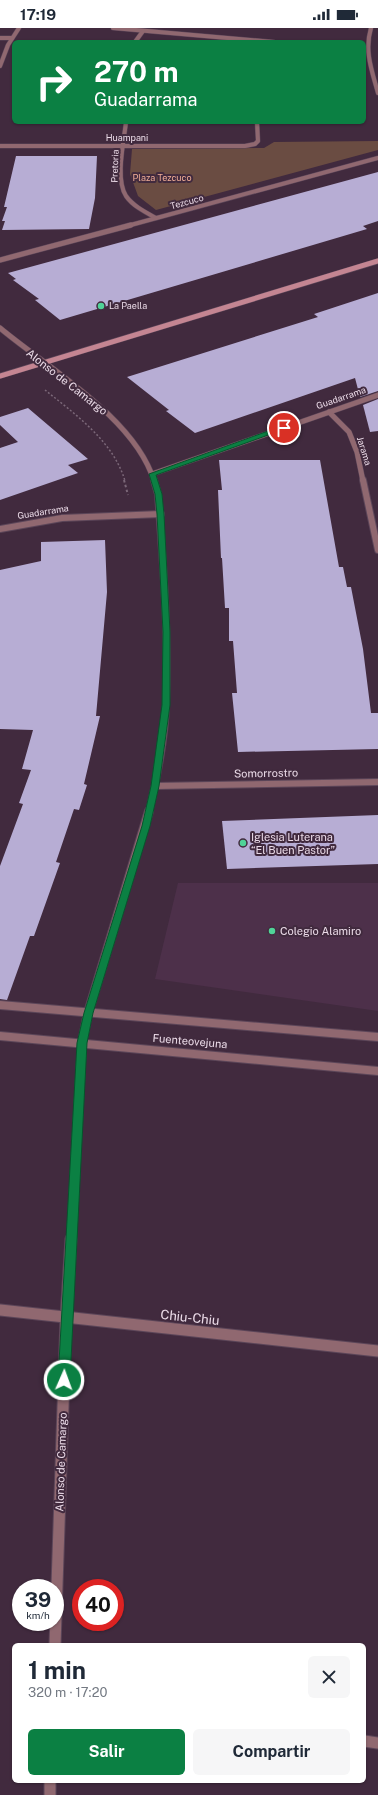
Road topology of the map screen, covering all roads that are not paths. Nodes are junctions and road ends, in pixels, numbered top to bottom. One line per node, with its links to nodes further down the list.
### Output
1 (20, 28): 6 (street)
2 (113, 28): 4 (street)
3 (371, 28): 9 (street)
4 (143, 31): 7 (street); 8 (street)
5 (0, 38): 6 (street)
6 (12, 38): 11 (street)
7 (136, 40)
8 (246, 40)
9 (366, 46)
10 (366, 53): 12 (street)
11 (0, 66)
12 (378, 93)
13 (126, 124): 16 (street, Pretoria)
14 (257, 124): 16 (street, Huampani)
15 (0, 146): 16 (street, Huampani)
16 (124, 146): 18 (street, Pretoria)
17 (378, 158): 18 (street, Tezcuco)
18 (156, 218): 19 (street, Tezcuco)
19 (0, 260)
20 (378, 261): 22 (main road)
21 (0, 328): 22 (street, Alonso de Camargo)
22 (42, 363): 23 (main road); 26 (street, Alonso de Camargo)
23 (0, 376)
24 (378, 395): 25 (street, Guadarrama)
25 (329, 412): 26 (street, Guadarrama); 29 (street, Jarama)
26 (152, 474): 27 (street, Alonso de Camargo)
27 (161, 514): 28 (street, Guadarrama); 31 (street, Alonso de Camargo)
28 (0, 529)
29 (378, 550)
30 (378, 782): 31 (street, Somorrostro)
31 (155, 786): 33 (street, Alonso de Camargo)
32 (0, 1005): 33 (street, Fuenteovejuna)
33 (88, 1013): 35 (street, Fuenteovejuna); 36 (street, Alonso de Camargo)
34 (0, 1036): 36 (street, Fuenteovejuna)
35 (378, 1037)
36 (82, 1043): 37 (street, Fuenteovejuna); 39 (street, Alonso de Camargo)
37 (378, 1071)
38 (0, 1310): 39 (street, Chiu-Chiu)
39 (66, 1318): 40 (street, Chiu-Chiu); 41 (street, Alonso de Camargo)
40 (378, 1351)
41 (55, 1643)
42 (366, 1741): 43 (street)
43 (378, 1743)
44 (50, 1783): 45 (street)
45 (50, 1795)

